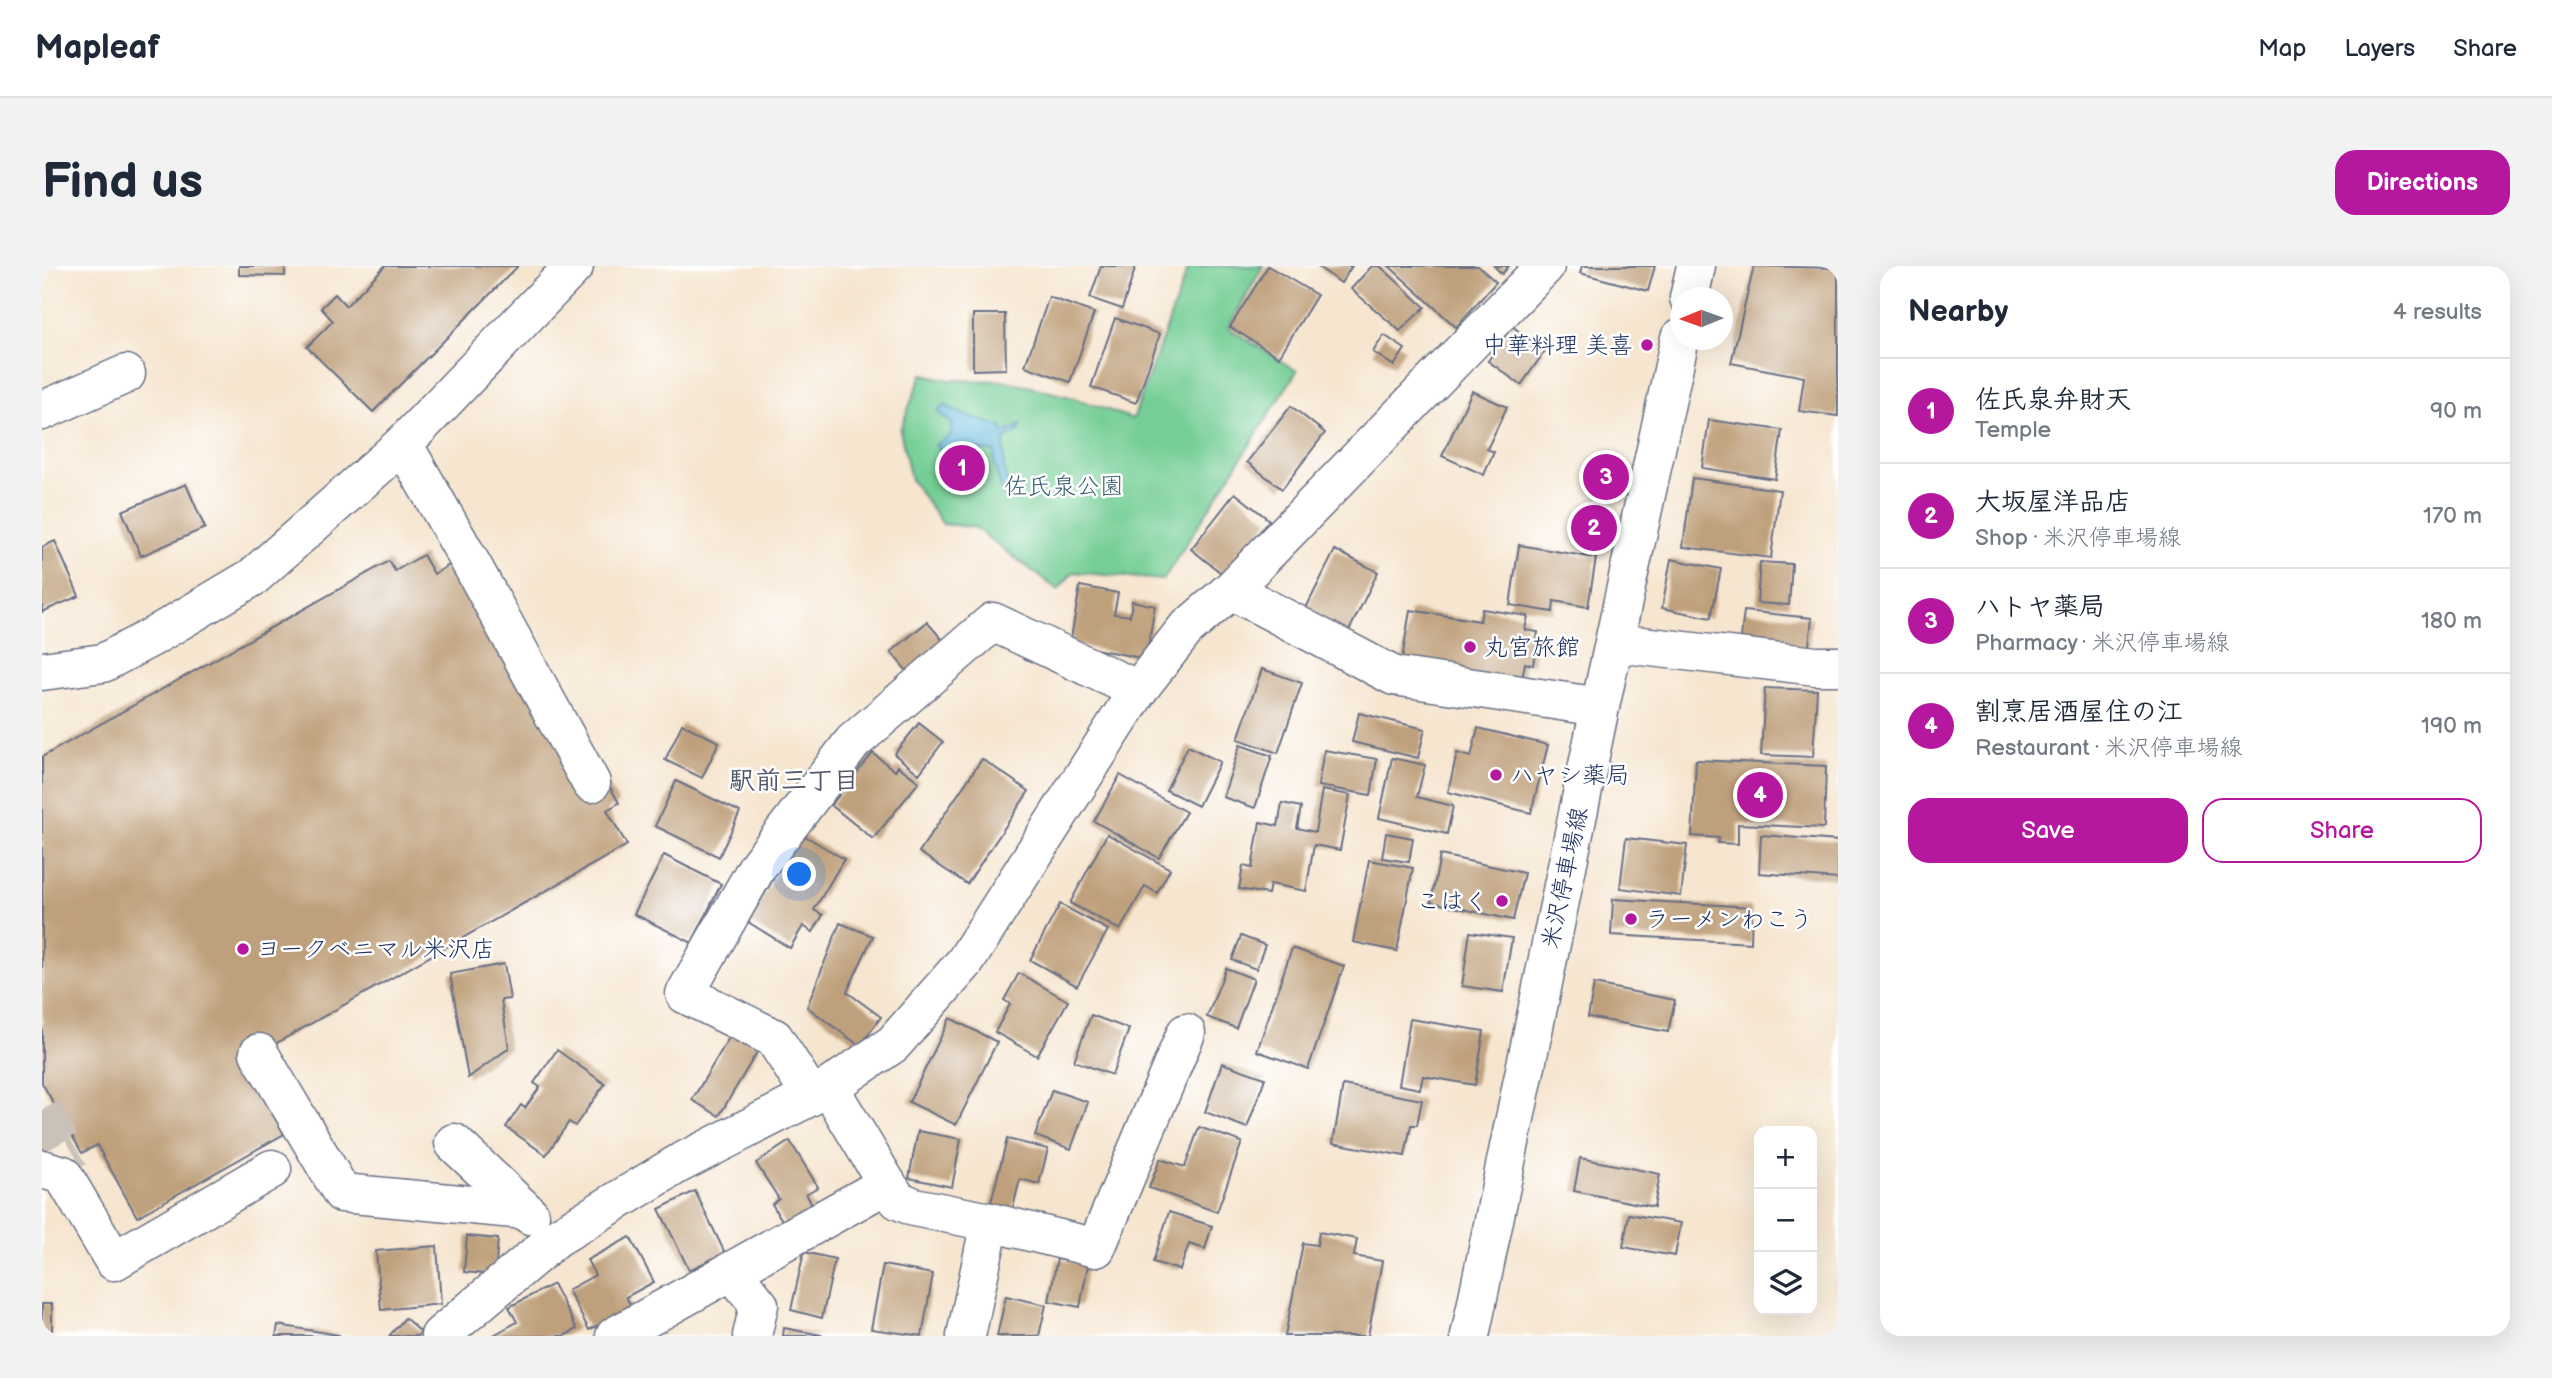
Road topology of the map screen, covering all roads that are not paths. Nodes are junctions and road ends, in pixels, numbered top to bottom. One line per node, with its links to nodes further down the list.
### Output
1 (574, 266): 8 (street)
2 (1545, 266): 9 (street)
3 (1696, 266): 4 (street)
4 (1691, 287)
5 (1678, 350): 10 (street, 米沢停車場線)
6 (126, 374): 7 (street)
7 (42, 411)
8 (403, 444): 12 (street); 15 (street)
9 (1231, 590): 13 (street); 14 (street)
10 (1616, 643): 11 (street); 14 (street, 米沢停車場線)
11 (1838, 666)
12 (42, 671)
13 (1138, 690): 18 (street); 18 (street)
14 (1600, 707): 31 (street, 米沢停車場線)
15 (591, 783)
16 (1185, 1034): 24 (street)
17 (259, 1053): 23 (street)
18 (820, 1092): 22 (street); 25 (street)
19 (454, 1143): 23 (street)
20 (42, 1169): 21 (street)
21 (272, 1169)
22 (887, 1184): 24 (street); 26 (street)
23 (524, 1210): 25 (street)
24 (990, 1222): 30 (street)
25 (556, 1238): 27 (street)
26 (732, 1271): 28 (street); 29 (street)
27 (440, 1336)
28 (615, 1336)
29 (752, 1336)
30 (966, 1336)
31 (1470, 1336)

